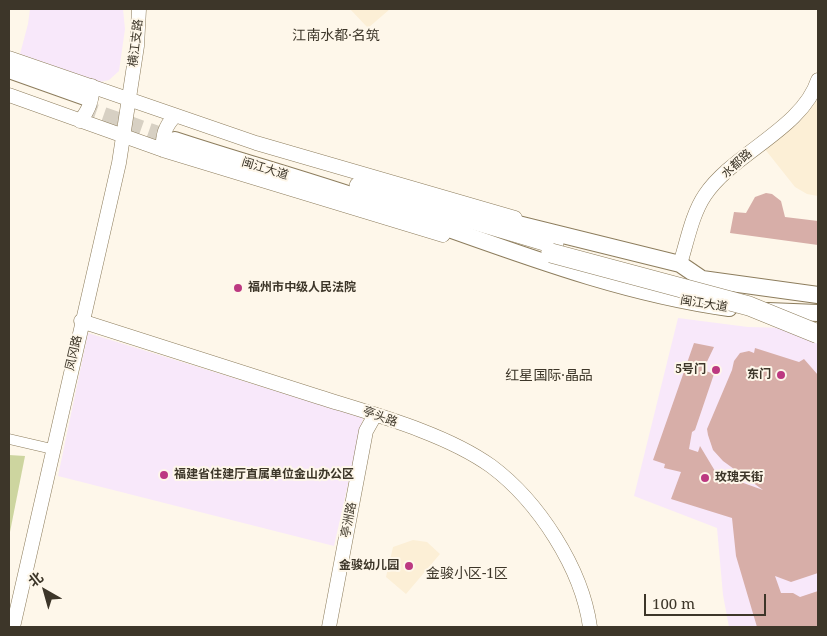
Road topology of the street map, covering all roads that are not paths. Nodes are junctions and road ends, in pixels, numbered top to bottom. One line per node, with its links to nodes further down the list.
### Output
1 (139, 9): 4 (main road, 横江支路)
2 (9, 58): 9 (main road)
3 (9, 70): 9 (main road)
4 (132, 78): 8 (main road, 凤冈路)
5 (9, 80): 9 (main road)
6 (818, 80): 15 (main road, 水都路)
7 (9, 95): 9 (main road)
8 (128, 99): 9 (main road); 10 (main road); 11 (main road, 凤冈路)
9 (84, 103): 11 (main road)
10 (173, 134): 11 (main road); 12 (main road, 闽江大道); 13 (main road); 16 (main road)
11 (123, 136): 19 (main road, 凤冈路)
12 (357, 191): 13 (main road, 闽江大道); 14 (highway); 16 (main road, 闽江大道)
13 (605, 244): 15 (main road, 闽江大道)
14 (553, 248): 20 (highway); 21 (highway, bridge)
15 (680, 264): 17 (main road, 闽江大道)
16 (592, 278): 18 (main road, 闽江大道)
17 (818, 295)
18 (818, 313)
19 (81, 321): 22 (main road, 亭头路); 24 (main road, 凤冈路)
20 (818, 322)
21 (818, 334)
22 (375, 414): 26 (main road, 亭洲路); 27 (main road, 亭头路)
23 (9, 438): 24 (street)
24 (52, 449): 25 (main road, 凤冈路)
25 (13, 627)
26 (329, 627)
27 (590, 627)

